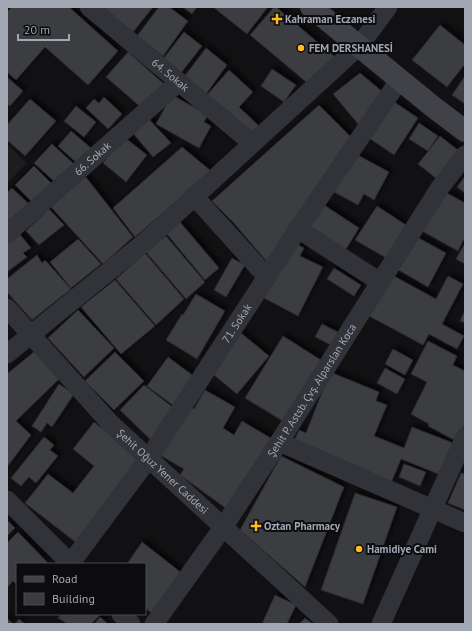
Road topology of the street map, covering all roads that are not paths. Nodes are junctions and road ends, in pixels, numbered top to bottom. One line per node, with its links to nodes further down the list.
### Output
1 (89, 7): 6 (street, 64. Sokak)
2 (311, 7): 4 (street)
3 (388, 7): 4 (street)
4 (359, 46): 5 (street); 8 (street)
5 (400, 79): 7 (street); 11 (street, 71. Sokak)
6 (178, 82): 8 (street, 64. Sokak); 12 (street, 66. Sokak)
7 (465, 131)
8 (252, 144): 10 (street)
9 (465, 155): 14 (street, Şehit P. Astsb. Çvş. Alparslan Koca)
10 (194, 196): 13 (street); 16 (street)
11 (298, 229): 13 (street, 71. Sokak); 14 (street)
12 (7, 234)
13 (267, 277): 20 (street, 71. Sokak)
14 (380, 282): 19 (street, Şehit P. Astsb. Çvş. Alparslan Koca)
15 (7, 308): 16 (street, Şehit Oğuz Yener Caddesi)
16 (31, 335): 17 (street); 20 (street, Şehit Oğuz Yener Caddesi)
17 (7, 354)
18 (465, 437): 22 (street)
19 (279, 442): 22 (street); 24 (street, Şehit P. Astsb. Çvş. Alparslan Koca)
20 (148, 458): 24 (street, Şehit Oğuz Yener Caddesi); 26 (street, 71. Sokak)
21 (7, 500): 25 (street)
22 (432, 510): 23 (street); 31 (street)
23 (465, 523)
24 (224, 526): 29 (street, Şehit P. Astsb. Çvş. Alparslan Koca); 30 (street, Şehit Oğuz Yener Caddesi)
25 (69, 563)
26 (71, 563)
27 (122, 615): 28 (street)
28 (131, 624)
29 (154, 624)
30 (329, 624)
31 (382, 624)

